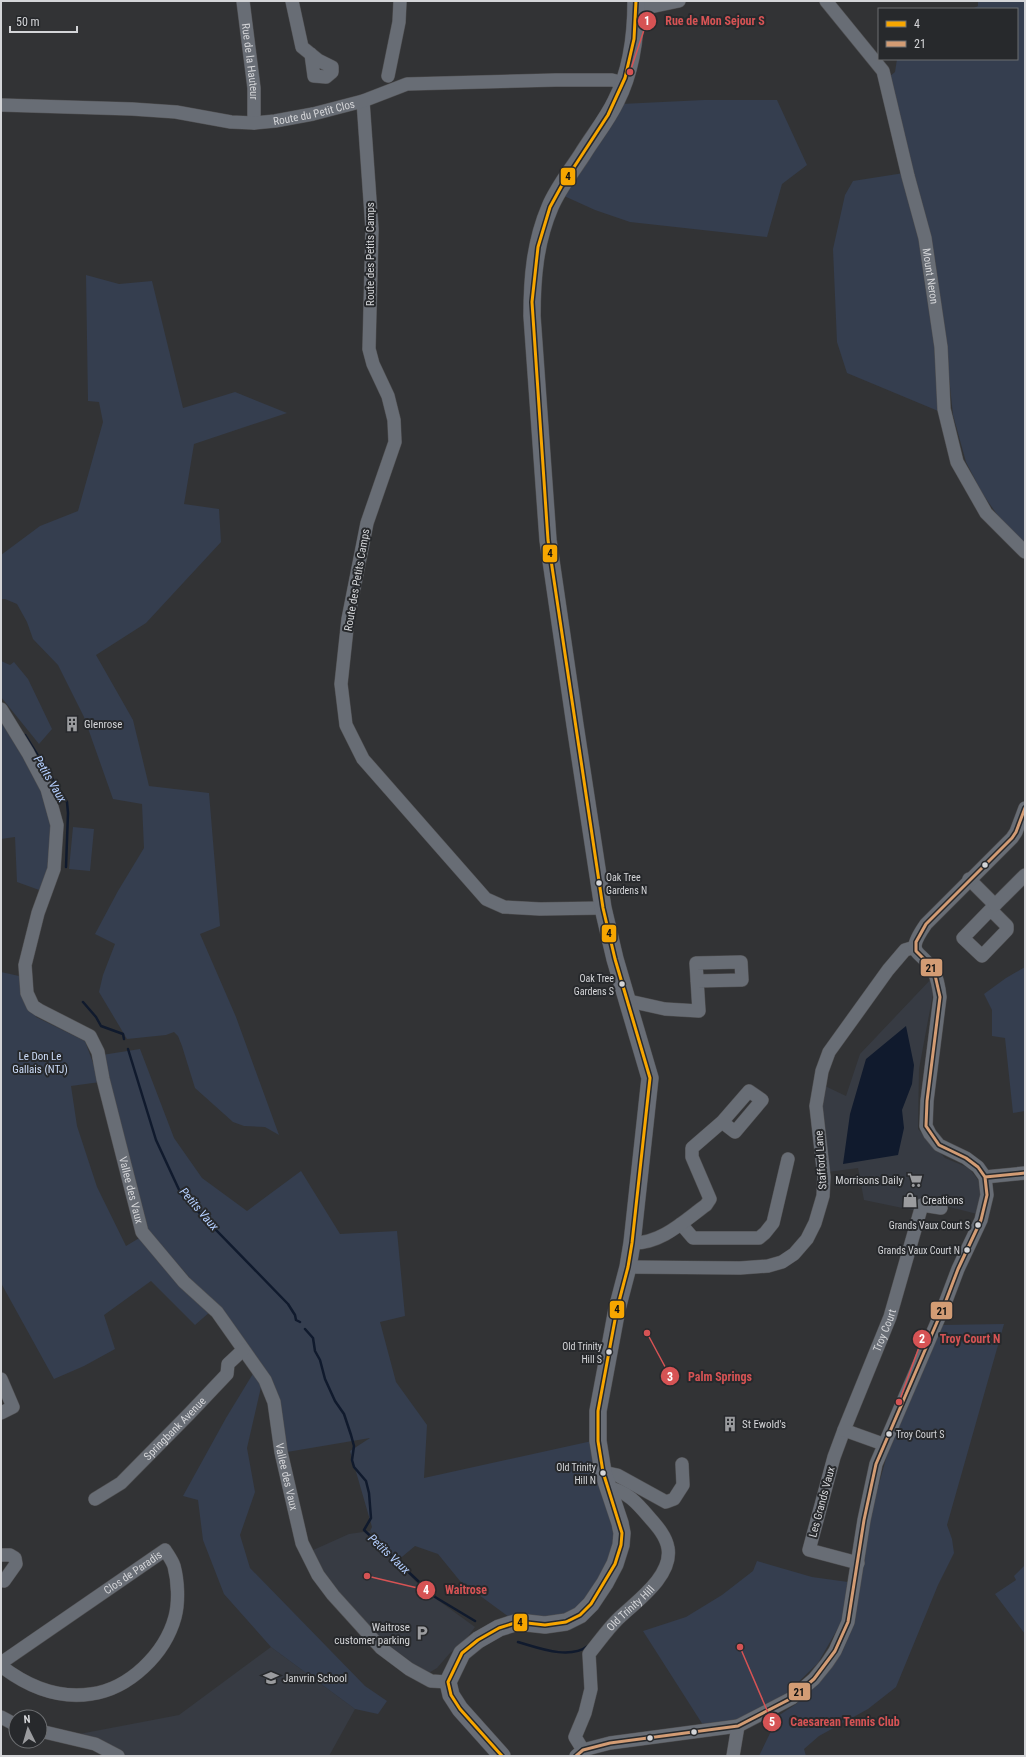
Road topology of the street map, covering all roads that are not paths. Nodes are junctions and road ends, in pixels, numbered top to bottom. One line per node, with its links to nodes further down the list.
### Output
1 (243, 1): 12 (street, Rue de la Hauteur)
2 (292, 1): 7 (street)
3 (400, 1): 8 (street)
4 (679, 1): 6 (street)
5 (826, 1): 13 (street, Mount Neron)
6 (636, 6): 9 (main road)
7 (311, 54)
8 (388, 76)
9 (624, 83): 10 (street, Route du Petit Clos); 18 (main road)
10 (363, 101): 12 (street, Route du Petit Clos); 18 (street, Route des Petits Camps)
11 (1, 105): 12 (street, Route du Petit Clos)
12 (254, 122)
13 (1025, 552)
14 (1, 709): 30 (street, Vallee des Vaux)
15 (1025, 808): 17 (street)
16 (1025, 875): 17 (street)
17 (969, 879): 19 (street)
18 (603, 908): 21 (main road)
19 (915, 947): 25 (street); 29 (street, Stafford Lane)
20 (697, 981): 21 (street)
21 (629, 1001): 28 (main road)
22 (722, 1122): 27 (street)
23 (788, 1159): 27 (street)
24 (1025, 1173): 25 (street)
25 (985, 1177): 34 (street)
26 (941, 1208): 33 (street, Troy Court)
27 (681, 1224): 28 (street)
28 (632, 1243): 29 (main road)
29 (628, 1267): 36 (main road)
30 (243, 1350): 37 (street, Springbank Avenue); 42 (street, Vallee des Vaux)
31 (1, 1379): 32 (street)
32 (1, 1413)
33 (844, 1430): 34 (street); 39 (street, Les Grands Vaux)
34 (884, 1444): 39 (street)
35 (682, 1464): 36 (street)
36 (606, 1480): 42 (main road); 45 (street, Old Trinity Hill)
37 (95, 1499)
38 (1, 1555): 40 (street)
39 (858, 1563): 43 (street)
40 (4, 1581)
41 (1, 1664): 41 (street, Clos de Paradis)
42 (448, 1682): 47 (main road)
43 (738, 1726): 45 (street); 48 (street)
44 (48, 1733): 46 (street)
45 (579, 1753)
46 (118, 1756)
47 (502, 1756)
48 (733, 1756)

